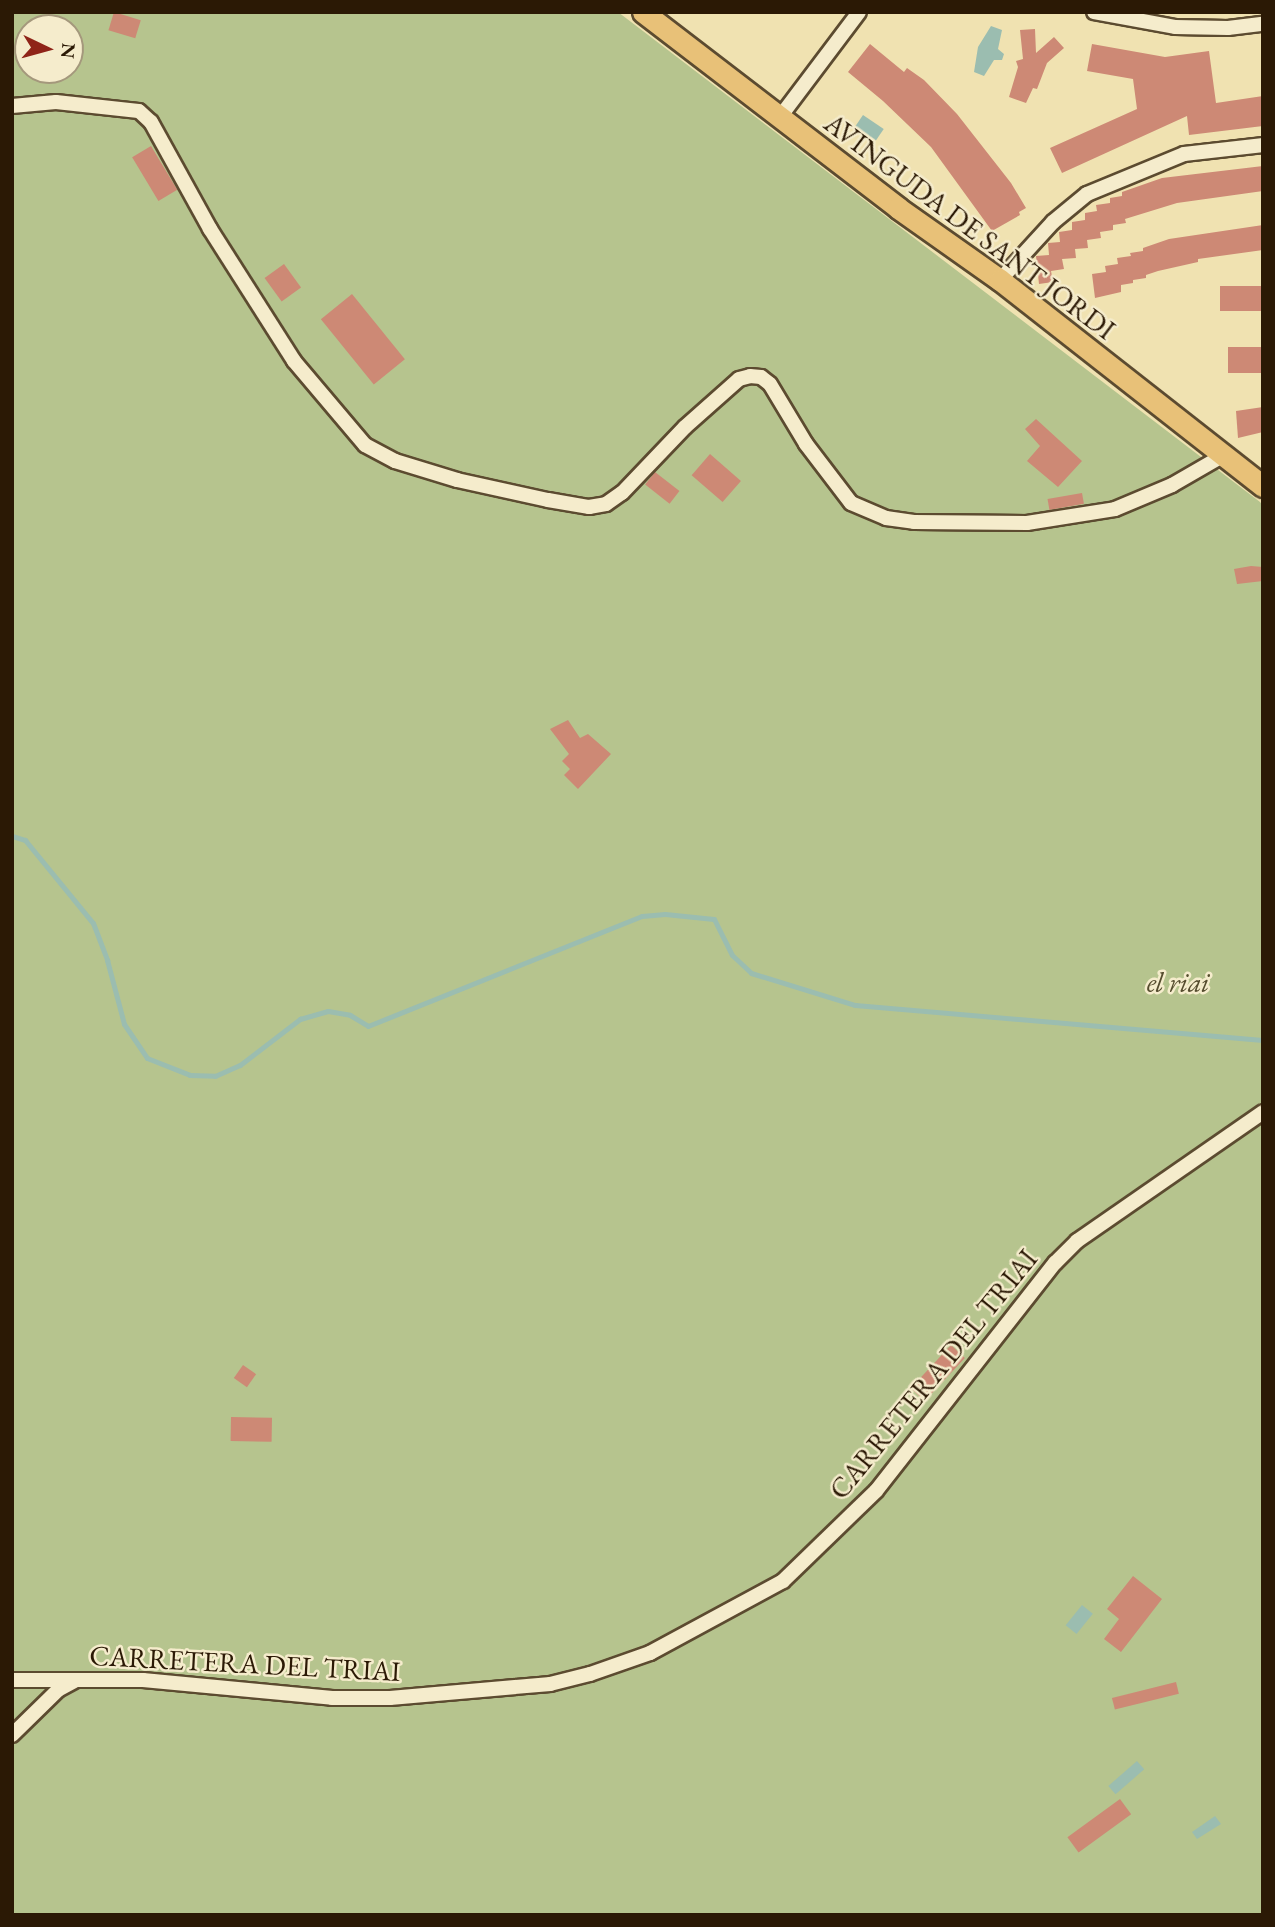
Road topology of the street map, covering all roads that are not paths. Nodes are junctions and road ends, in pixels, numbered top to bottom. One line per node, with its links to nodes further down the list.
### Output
1 (643, 12): 6 (main road, AVINGUDA DE SANT JORDI)
2 (859, 12): 6 (street)
3 (1094, 12): 4 (street)
4 (1263, 24)
5 (12, 106): 9 (street)
6 (780, 117): 8 (main road, AVINGUDA DE SANT JORDI)
7 (1263, 145): 8 (street)
8 (1000, 280): 9 (main road, AVINGUDA DE SANT JORDI)
9 (1224, 455): 10 (main road, AVINGUDA DE SANT JORDI)
10 (1263, 486)
11 (1263, 1112): 12 (street, CARRETERA DEL TRIAI)
12 (78, 1679): 13 (street, CARRETERA DEL TRIAI); 14 (street)
13 (12, 1680)
14 (12, 1735)

